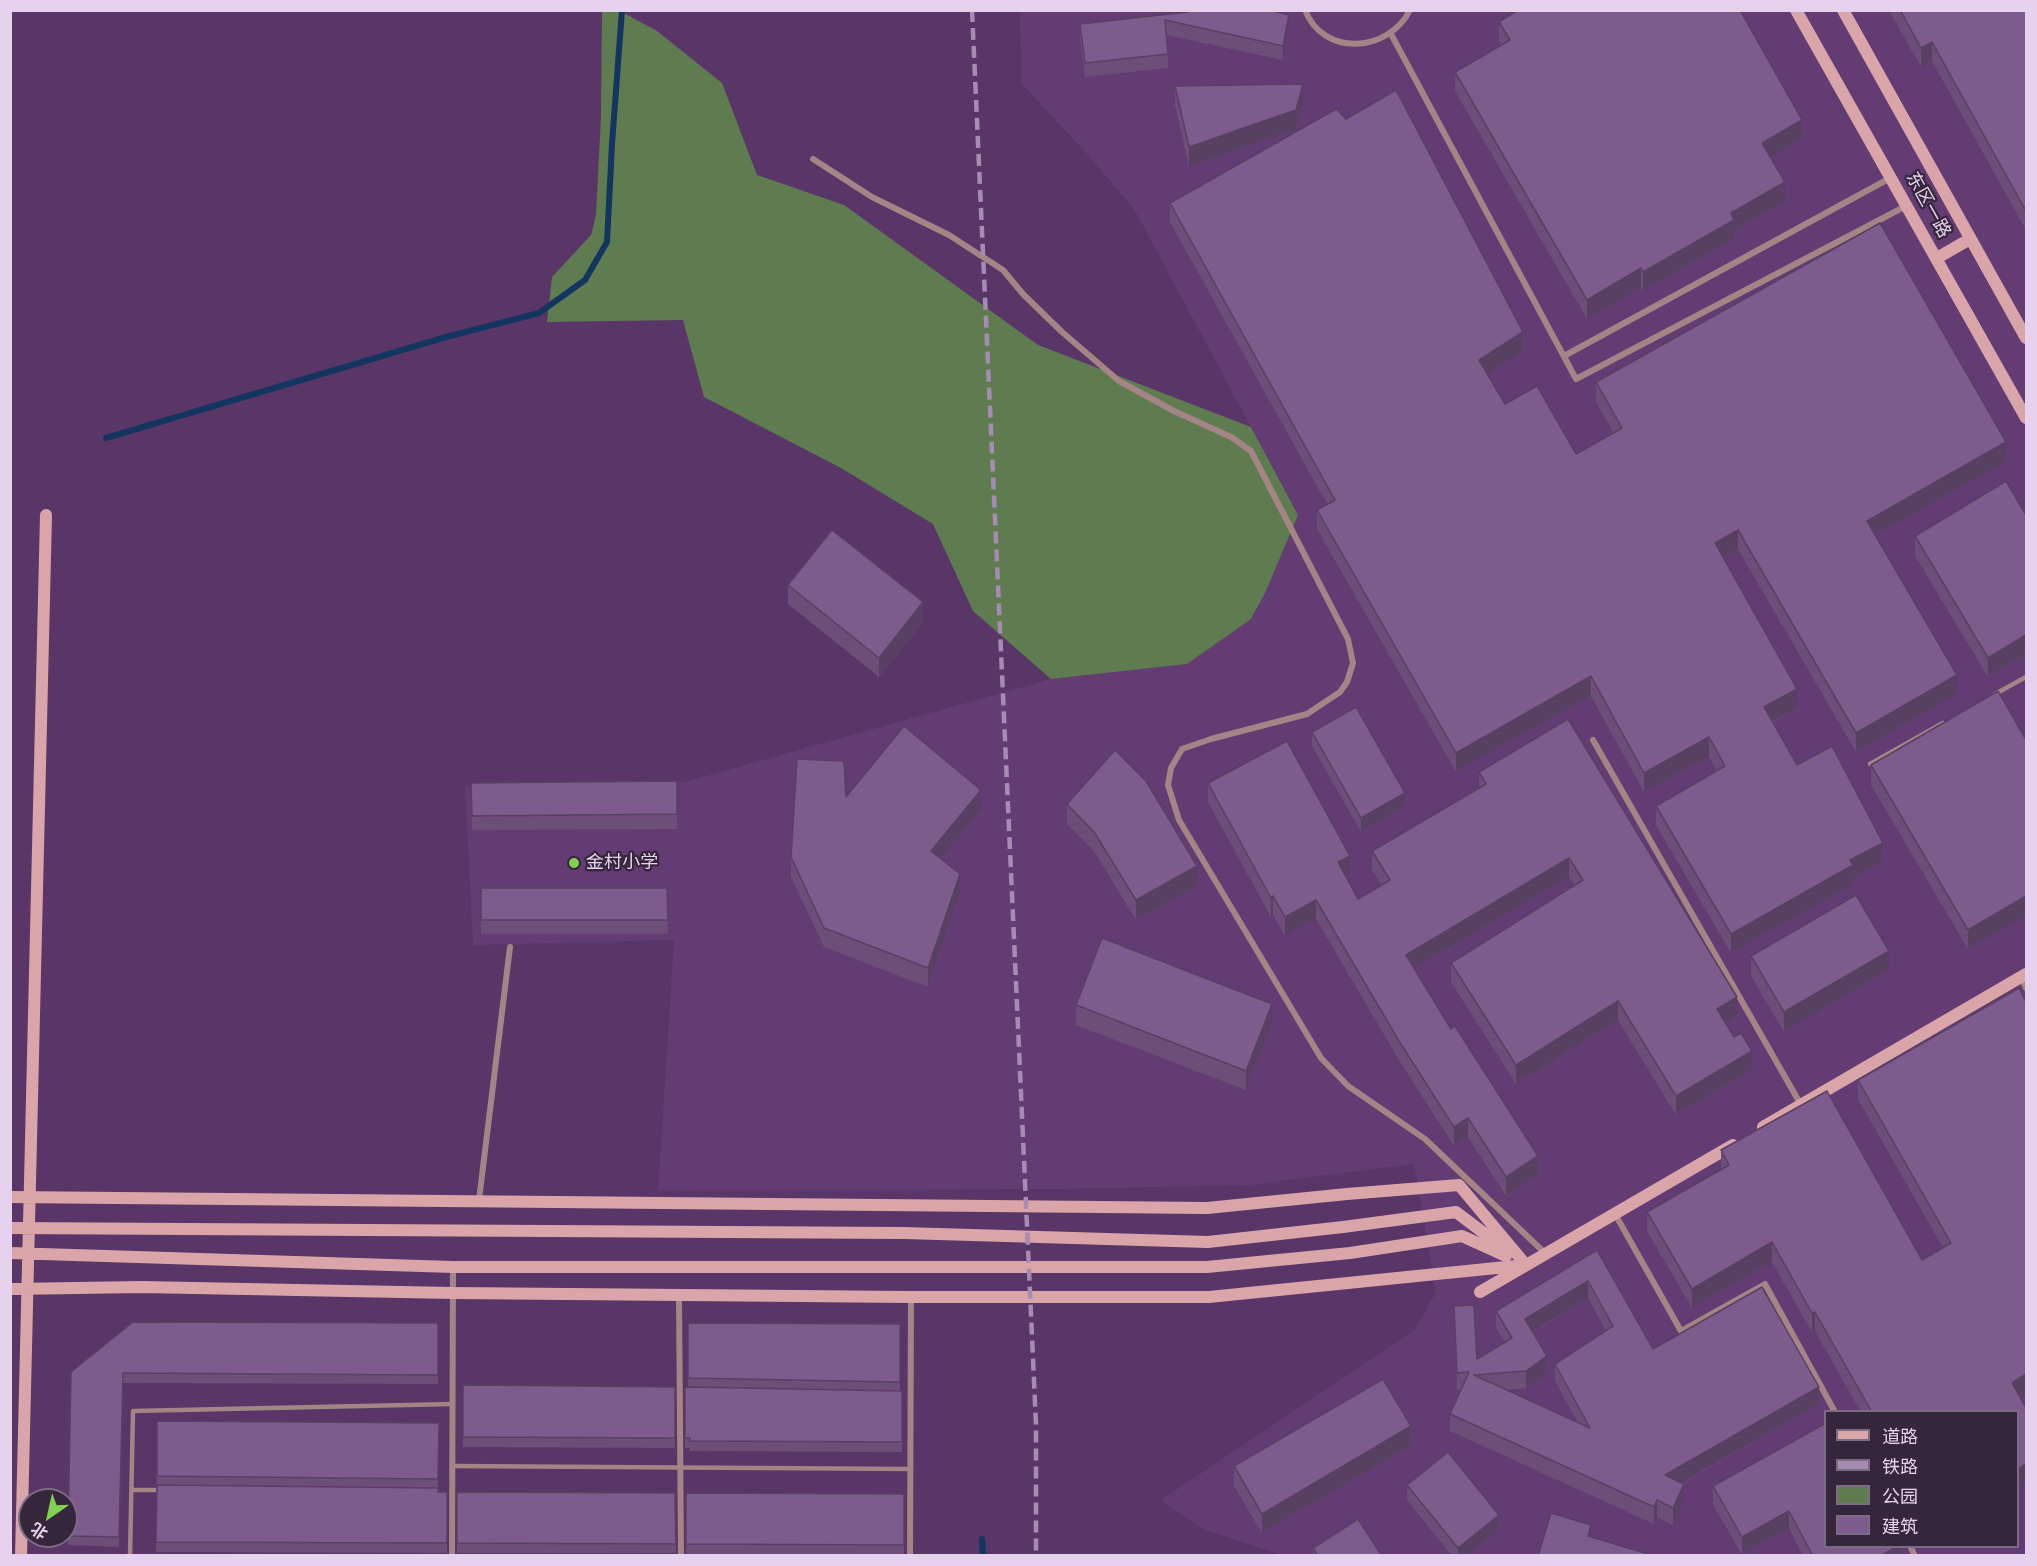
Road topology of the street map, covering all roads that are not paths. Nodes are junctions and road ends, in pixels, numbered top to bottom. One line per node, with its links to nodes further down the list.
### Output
1 (1305, 10): 5 (street)
2 (1410, 10): 5 (street)
3 (1796, 10): 7 (street, 东区一路)
4 (1843, 10): 9 (street, 东区一路)
5 (1392, 34): 12 (street)
6 (813, 159): 31 (street)
7 (1892, 177): 8 (street, 东区一路); 12 (street)
8 (1907, 206): 10 (street, 东区一路); 12 (street)
9 (1970, 239): 10 (street); 11 (street, 东区一路)
10 (1937, 258): 13 (street, 东区一路)
11 (2026, 338)
12 (1564, 356)
13 (2026, 418)
14 (46, 515): 24 (street)
15 (2026, 677): 16 (lane)
16 (1985, 700)
17 (1953, 718): 19 (lane)
18 (1593, 740): 22 (street)
19 (1870, 764)
20 (510, 947): 25 (street)
21 (2025, 979): 22 (street)
22 (1801, 1105): 26 (street)
23 (10, 1197): 24 (street)
24 (30, 1197): 25 (street); 28 (street)
25 (479, 1200): 32 (street)
26 (1615, 1214): 31 (street); 45 (street)
27 (10, 1228): 28 (street)
28 (29, 1228): 30 (street); 32 (street)
29 (10, 1253): 30 (street)
30 (28, 1253): 33 (street); 34 (street)
31 (1546, 1254): 32 (street)
32 (1526, 1266): 33 (street); 36 (street); 39 (street)
33 (453, 1267): 37 (street)
34 (28, 1288): 35 (street); 37 (street); 53 (street)
35 (10, 1289)
36 (1480, 1292)
37 (453, 1293): 38 (street); 44 (street)
38 (680, 1294): 39 (street); 40 (street)
39 (911, 1297): 43 (street)
40 (680, 1392): 41 (lane); 47 (street)
41 (692, 1393)
42 (900, 1396): 43 (lane)
43 (911, 1397): 48 (street)
44 (453, 1404): 46 (street); 49 (lane)
45 (1834, 1410)
46 (452, 1466): 47 (lane); 52 (street)
47 (680, 1468): 48 (lane); 57 (street)
48 (911, 1469): 58 (street)
49 (132, 1490): 50 (lane); 55 (lane)
50 (167, 1490)
51 (441, 1493): 52 (lane)
52 (453, 1493): 56 (street)
53 (16, 1531): 54 (street)
54 (21, 1556)
55 (130, 1556)
56 (452, 1556)
57 (681, 1556)
58 (910, 1556)

